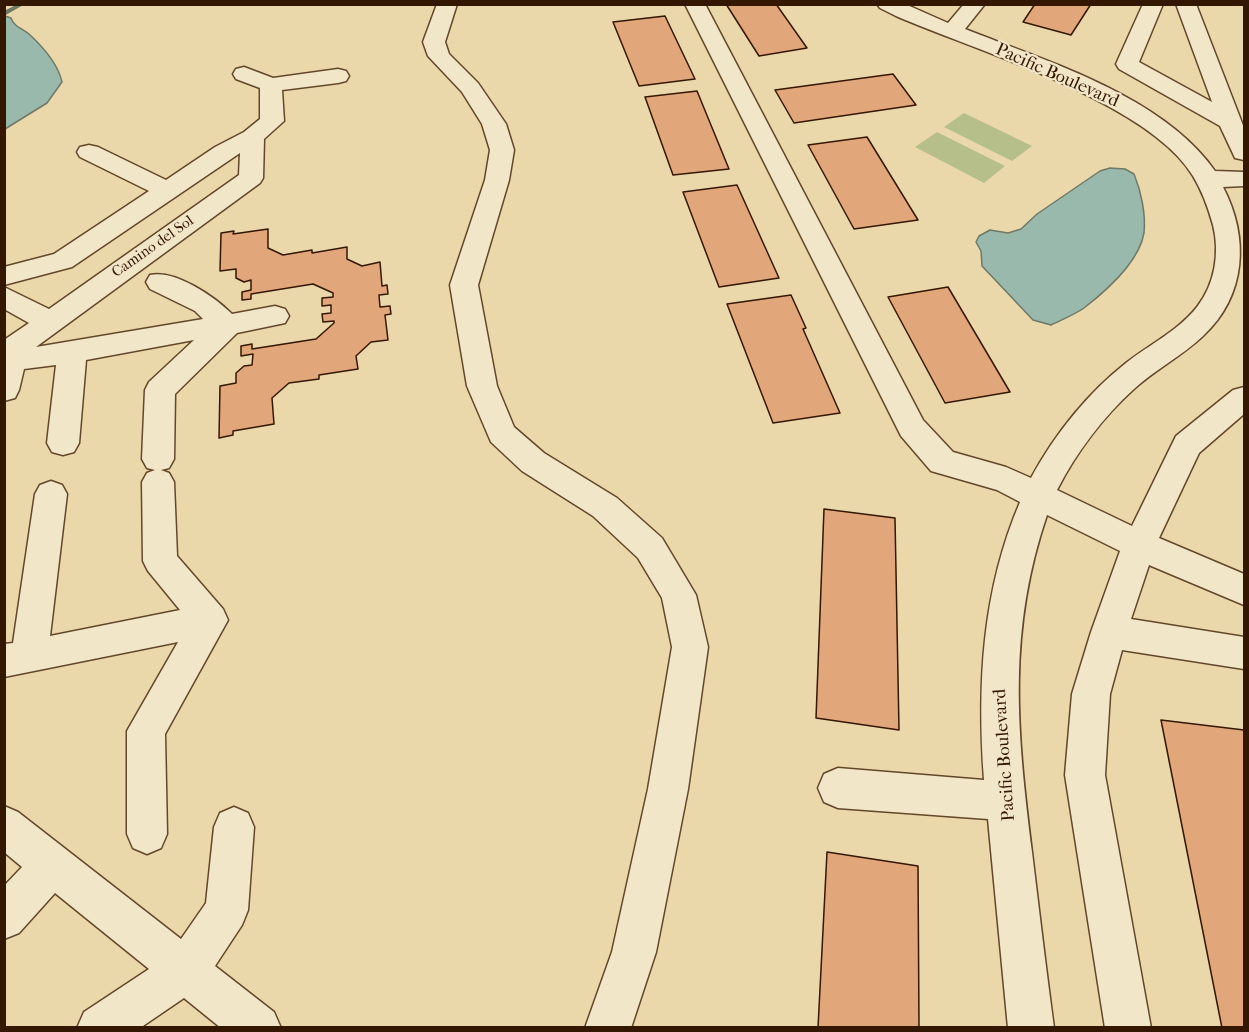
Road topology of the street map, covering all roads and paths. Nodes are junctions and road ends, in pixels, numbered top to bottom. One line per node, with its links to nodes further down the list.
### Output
1 (447, 4): 46 (street)
2 (695, 4): 29 (street)
3 (887, 4): 7 (street, Pacific Boulevard)
4 (975, 4): 7 (street)
5 (1153, 4): 12 (street)
6 (1186, 4): 12 (street)
7 (952, 31): 14 (street, Pacific Boulevard)
8 (244, 74): 10 (street)
9 (338, 76): 10 (street)
10 (270, 89): 11 (street)
11 (252, 137): 16 (street); 21 (street, Camino del Sol)
12 (1239, 137)
13 (89, 152): 16 (street)
14 (1206, 179): 15 (street); 29 (street, Pacific Boulevard)
15 (1245, 179)
16 (167, 190): 17 (street)
17 (4, 276)
18 (160, 282): 22 (street)
19 (4, 296): 21 (street)
20 (275, 316): 22 (street)
21 (50, 322): 24 (street, Camino del Sol)
22 (227, 326): 23 (street); 32 (street)
23 (72, 352): 24 (street); 27 (street)
24 (11, 360): 25 (street, Camino del Sol)
25 (4, 390)
26 (1245, 398): 30 (street)
27 (63, 443)
28 (51, 494): 35 (street)
29 (1039, 496): 30 (street); 37 (street, Pacific Boulevard)
30 (1139, 545): 31 (street); 33 (street)
31 (1245, 590)
32 (210, 620): 35 (street); 40 (street)
33 (1108, 632): 34 (street); 48 (street)
34 (1245, 653)
35 (17, 658)
36 (838, 789): 37 (street)
37 (1006, 801): 47 (street, Pacific Boulevard)
38 (4, 826): 41 (street)
39 (234, 828): 43 (street)
40 (147, 834)
41 (53, 864): 42 (street); 43 (street)
42 (4, 918)
43 (186, 970): 44 (street); 45 (street)
44 (100, 1028)
45 (258, 1028)
46 (608, 1028)
47 (1031, 1028)
48 (1128, 1028)

